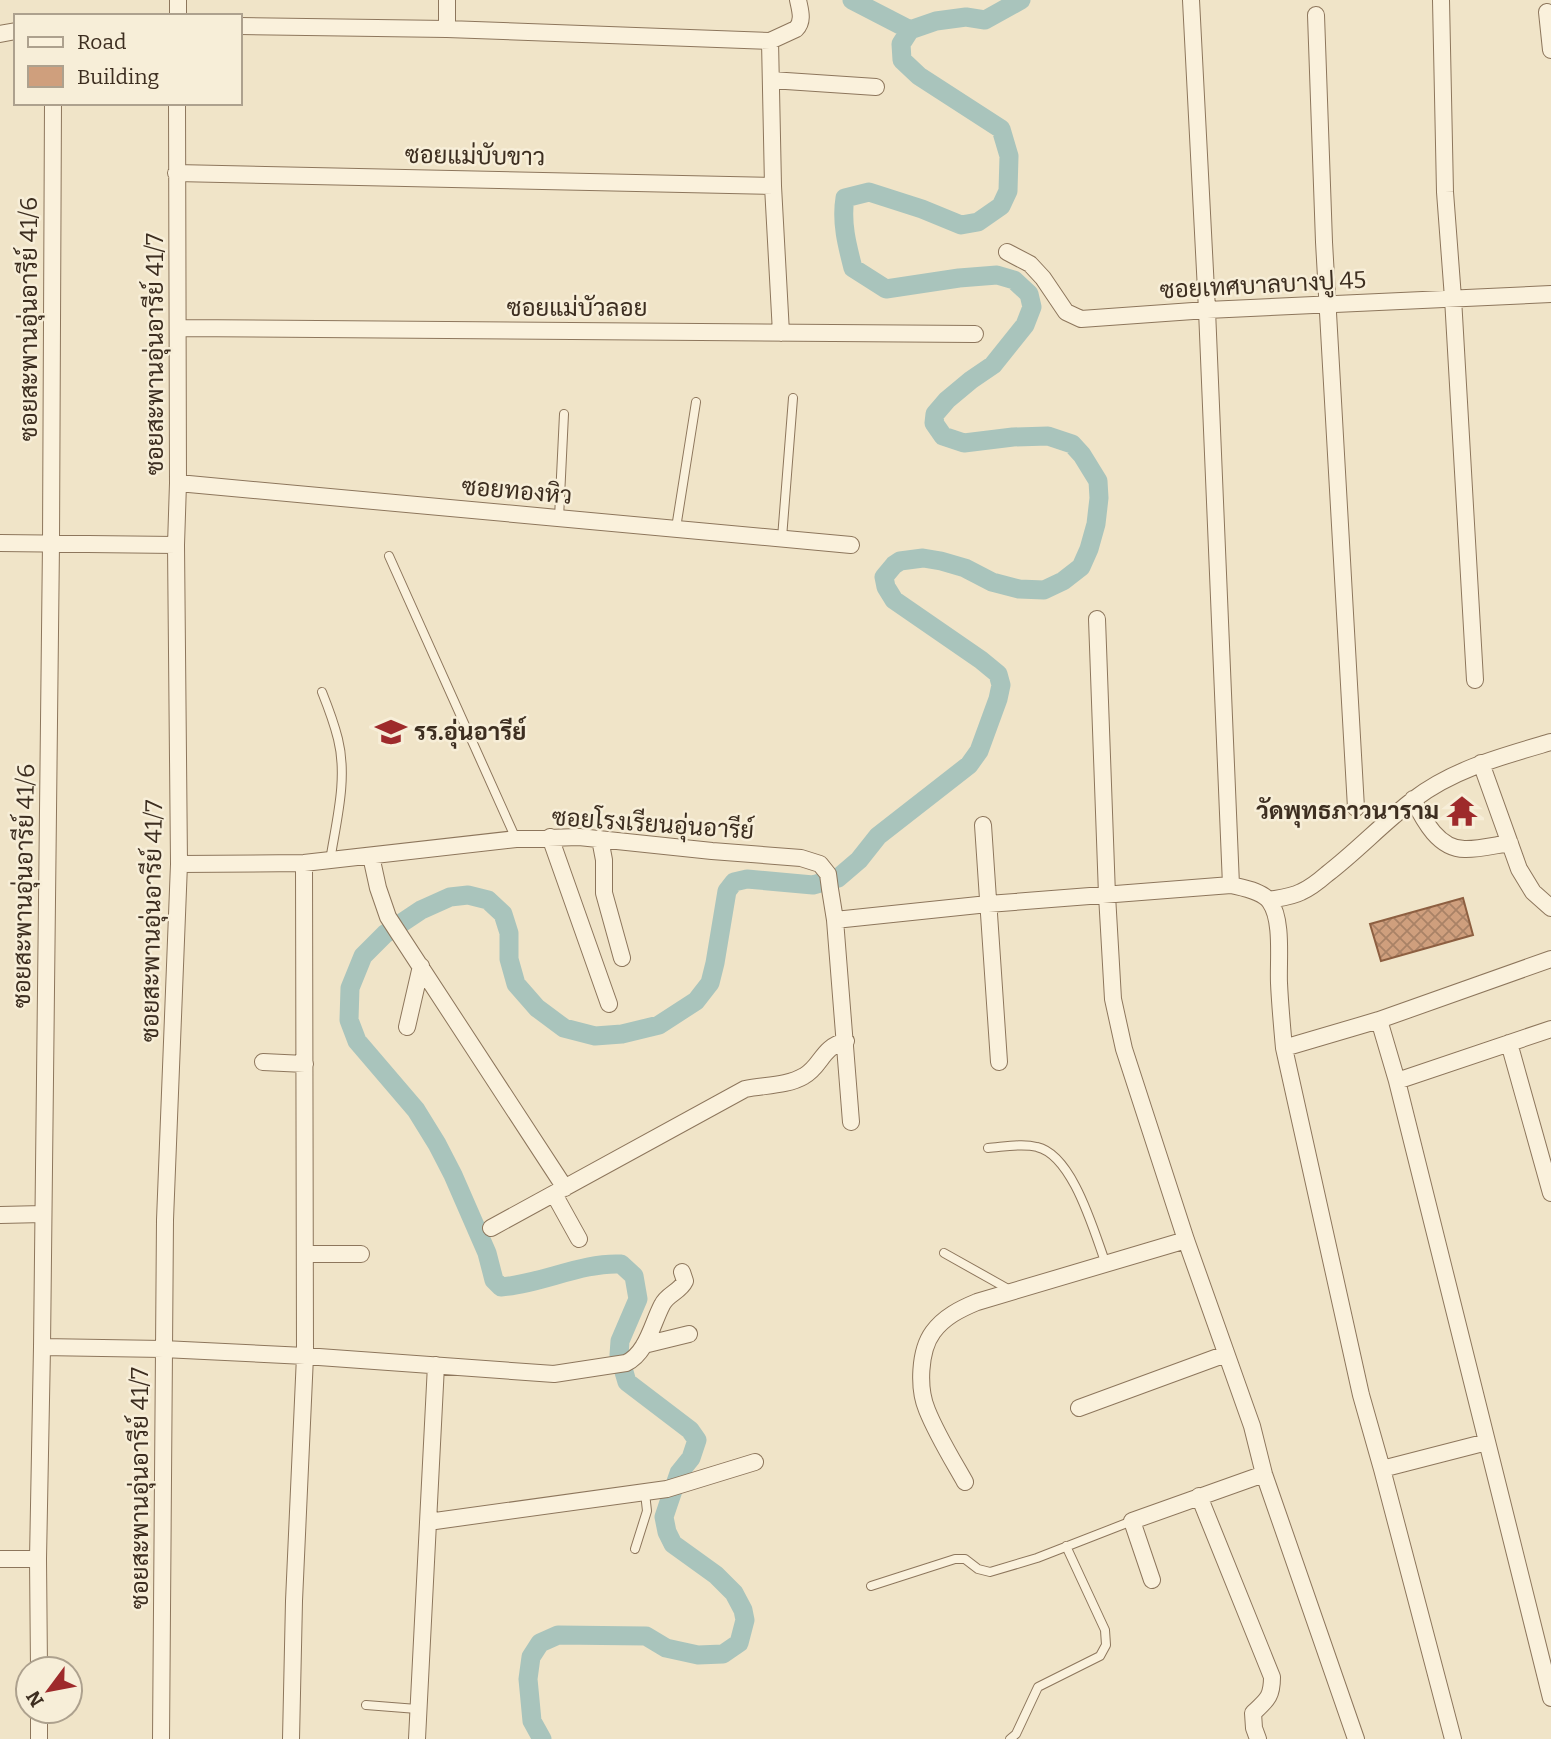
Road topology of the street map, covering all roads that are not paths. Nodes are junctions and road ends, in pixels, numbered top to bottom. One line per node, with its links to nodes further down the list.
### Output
1 (447, 0): 8 (street)
2 (798, 0): 9 (street)
3 (1191, 0): 21 (street)
4 (1441, 0): 19 (street)
5 (1547, 12): 10 (street)
6 (1315, 15): 20 (street)
7 (242, 26): 8 (street)
8 (447, 29): 9 (street)
9 (770, 41): 11 (street)
10 (1551, 50)
11 (771, 80): 12 (street); 16 (street)
12 (876, 87)
13 (53, 105): 33 (street, ซอยสะพานอุ่นอารีย์ 41/6)
14 (177, 105): 15 (street, ซอยสะพานอุ่นอารีย์ 41/7)
15 (176, 173): 16 (street, ซอยแม่บับขาว); 22 (street, ซอยสะพานอุ่นอารีย์ 41/7)
16 (773, 186): 23 (street)
17 (1007, 252): 21 (street, ซอยเทศบาลบางปู 45)
18 (1551, 294): 19 (street, ซอยเทศบาลบางปู 45)
19 (1453, 298): 20 (street, ซอยเทศบาลบางปู 45); 38 (street)
20 (1328, 304): 21 (street, ซอยเทศบาลบางปู 45); 43 (street)
21 (1207, 310): 53 (street)
22 (178, 328): 23 (street, ซอยแม่บัวลอย); 28 (street, ซอยสะพานอุ่นอารีย์ 41/7)
23 (781, 332): 24 (street, ซอยแม่บัวลอย)
24 (975, 334)
25 (793, 398): 31 (lane)
26 (696, 402): 30 (lane)
27 (564, 414): 29 (lane)
28 (178, 483): 29 (street, ซอยทองหิว); 34 (street, ซอยสะพานอุ่นอารีย์ 41/7)
29 (559, 518): 30 (street, ซอยทองหิว)
30 (676, 528): 31 (street, ซอยทองหิว)
31 (782, 538): 35 (street, ซอยทองหิว)
32 (0, 543): 33 (street)
33 (51, 544): 34 (street); 77 (street, ซอยสะพานอุ่นอารีย์ 41/6)
34 (176, 545): 51 (street, ซอยสะพานอุ่นอารีย์ 41/7)
35 (851, 545)
36 (389, 556): 46 (lane)
37 (1097, 619): 54 (street)
38 (1475, 680)
39 (322, 691): 50 (lane)
40 (1551, 742): 41 (street)
41 (1481, 763): 42 (street); 48 (street)
42 (1413, 799): 48 (street); 55 (street)
43 (1356, 808)
44 (983, 825): 56 (street)
45 (550, 837): 46 (street, ซอยโรงเรียนอุ่นอารีย์); 47 (street, ซอยโรงเรียนอุ่นอารีย์); 62 (street)
46 (516, 839): 49 (street, ซอยโรงเรียนอุ่นอารีย์)
47 (600, 839): 58 (street, ซอยโรงเรียนอุ่นอารีย์); 59 (street)
48 (1510, 843): 57 (street)
49 (371, 856): 50 (street, ซอยโรงเรียนอุ่นอารีย์); 61 (street)
50 (330, 861): 52 (street, ซอยโรงเรียนอุ่นอารีย์)
51 (179, 863): 52 (street, ซอยโรงเรียนอุ่นอารีย์); 91 (street, ซอยสะพานอุ่นอารีย์ 41/7)
52 (304, 863): 71 (street)
53 (1231, 885): 54 (street); 55 (street)
54 (1107, 895): 56 (street); 81 (street)
55 (1269, 900): 68 (street)
56 (988, 904): 58 (street); 70 (street)
57 (1551, 908)
58 (835, 919): 66 (street, ซอยโรงเรียนอุ่นอารีย์)
59 (622, 958)
60 (1551, 959): 63 (street)
61 (421, 966): 64 (street); 75 (street)
62 (609, 1004)
63 (1379, 1020): 68 (street); 72 (street)
64 (407, 1027)
65 (1551, 1029): 67 (street)
66 (846, 1041): 73 (street, ซอยโรงเรียนอุ่นอารีย์); 75 (street)
67 (1509, 1043): 72 (street); 76 (street)
68 (1284, 1048): 98 (street)
69 (264, 1062): 71 (street)
70 (999, 1062)
71 (305, 1064): 83 (street)
72 (1397, 1081): 96 (street)
73 (851, 1122)
74 (988, 1148): 85 (lane)
75 (559, 1191): 79 (street); 80 (street)
76 (1551, 1193)
77 (43, 1214): 78 (street); 90 (street, ซอยสะพานอุ่นอารีย์ 41/6)
78 (0, 1215)
79 (491, 1228)
80 (579, 1239)
81 (1185, 1240): 85 (street); 92 (street)
82 (944, 1253): 87 (lane)
83 (306, 1254): 84 (street); 93 (street)
84 (361, 1254)
85 (1106, 1264): 87 (street)
86 (682, 1272): 89 (street)
87 (1013, 1292): 100 (street)
88 (689, 1334): 89 (street)
89 (644, 1345): 94 (street)
90 (42, 1347): 91 (street); 108 (street, ซอยสะพานอุ่นอารีย์ 41/6)
91 (163, 1349): 93 (street); 115 (street, ซอยสะพานอุ่นอารีย์ 41/7)
92 (1226, 1354): 95 (street); 99 (street)
93 (305, 1356): 94 (street); 116 (street)
94 (436, 1365): 103 (street)
95 (1079, 1408)
96 (1487, 1442): 98 (street); 112 (street)
97 (755, 1462): 101 (street)
98 (1382, 1469): 121 (street)
99 (1264, 1474): 102 (street); 120 (street)
100 (965, 1482)
101 (645, 1493): 103 (street); 106 (lane)
102 (1199, 1496): 104 (street); 119 (street)
103 (428, 1521): 114 (street)
104 (1132, 1521): 105 (lane); 109 (street)
105 (1066, 1546): 110 (lane); 118 (lane)
106 (635, 1549)
107 (0, 1559): 108 (street)
108 (38, 1559): 111 (street, ซอยสะพานอุ่นอารีย์ 41/6)
109 (1152, 1580)
110 (871, 1587)
111 (39, 1655)
112 (1551, 1698)
113 (366, 1705): 114 (lane)
114 (417, 1709): 117 (street)
115 (162, 1739)
116 (291, 1739)
117 (416, 1739)
118 (1010, 1739)
119 (1258, 1739)
120 (1356, 1739)
121 (1453, 1739)

